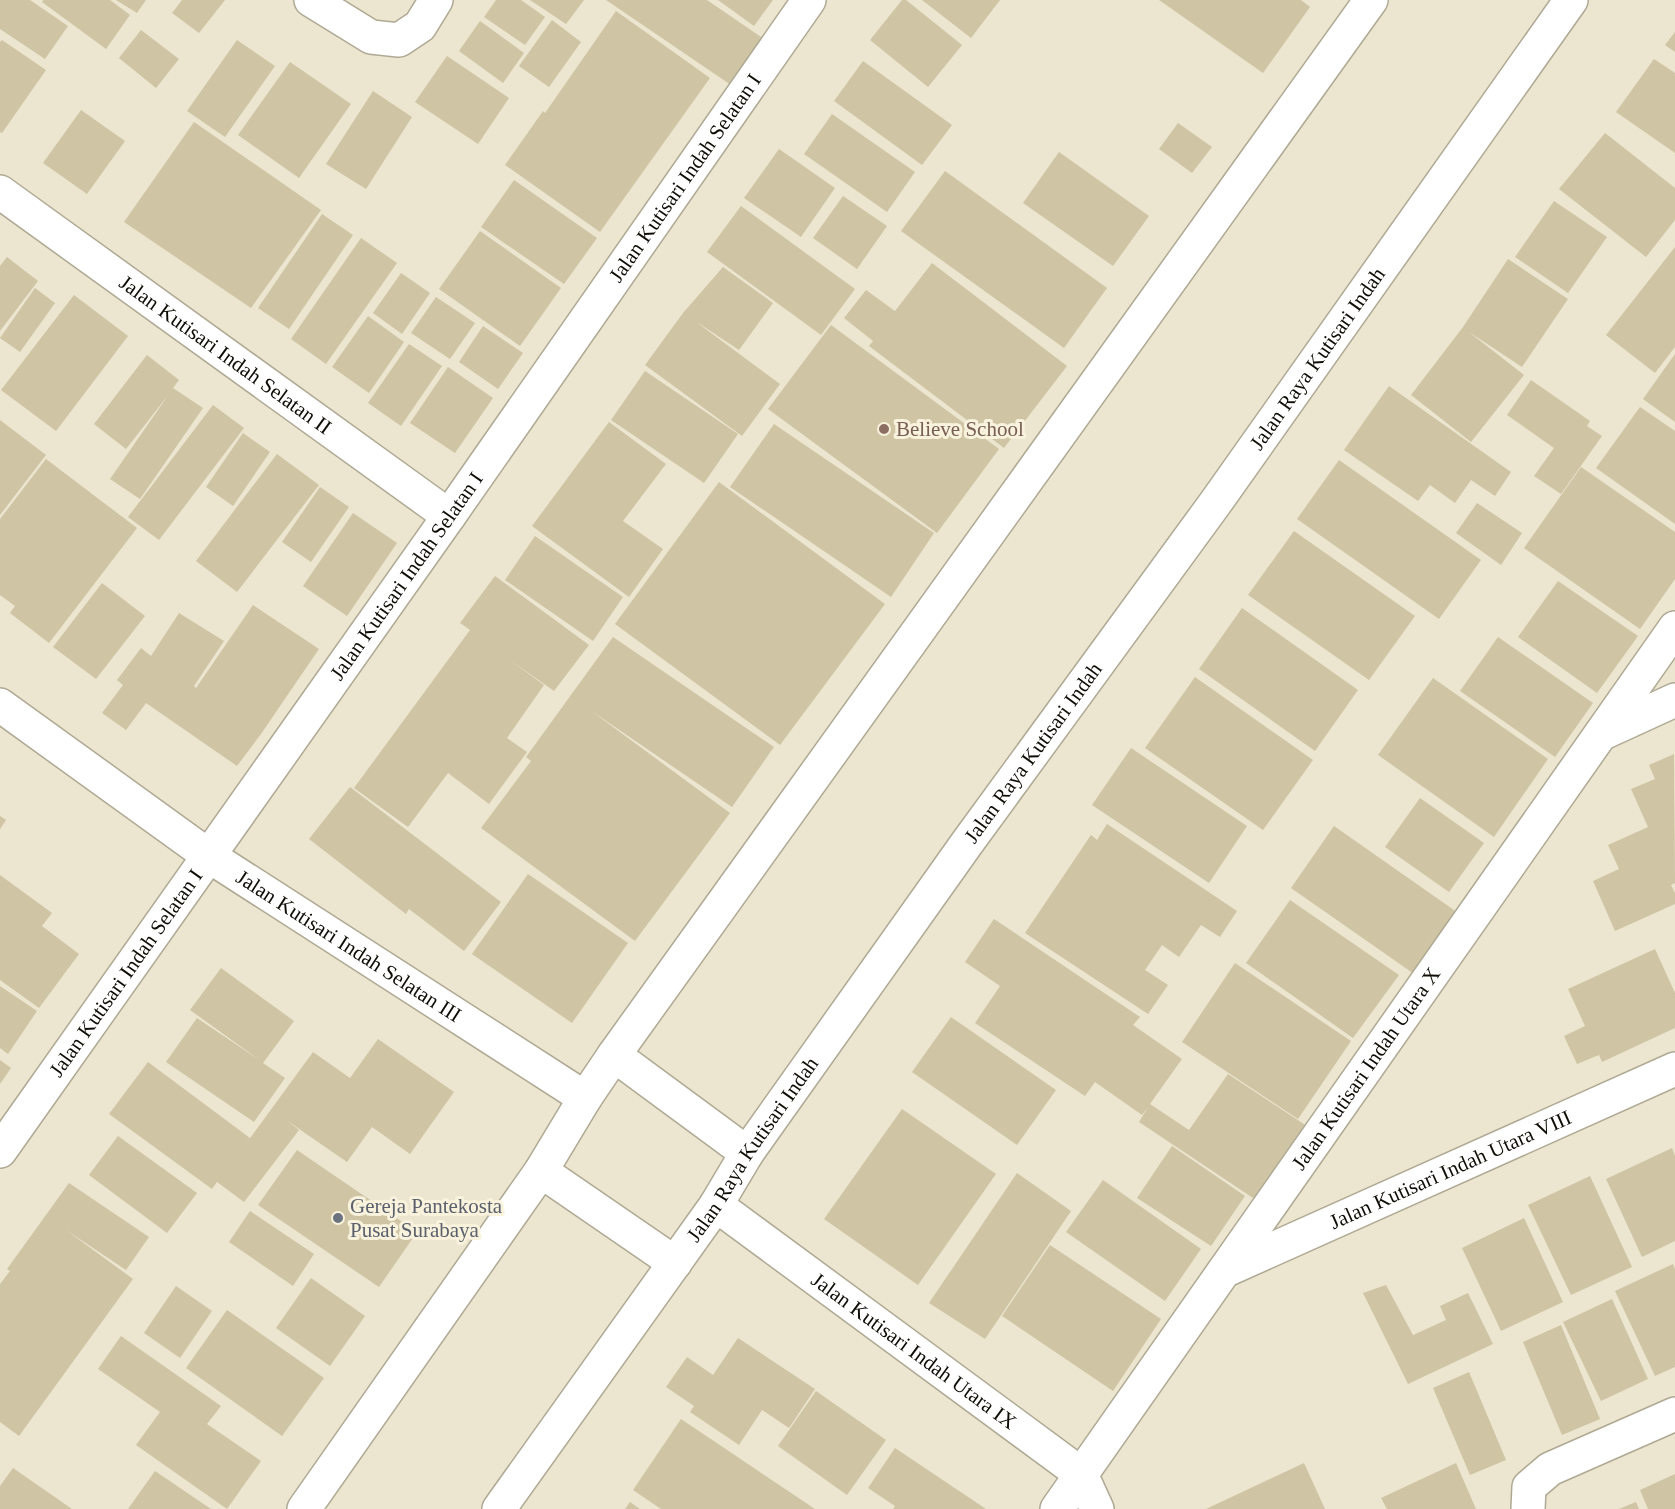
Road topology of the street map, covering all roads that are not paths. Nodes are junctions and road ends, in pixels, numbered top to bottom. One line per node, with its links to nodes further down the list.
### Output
1 (311, 0): 2 (street)
2 (436, 0)
3 (809, 0): 7 (street, Jalan Kutisari Indah Selatan I)
4 (1371, 0): 13 (street)
5 (1571, 0): 17 (street, Jalan Raya Kutisari Indah)
6 (0, 192): 7 (street, Jalan Kutisari Indah Selatan II)
7 (449, 516): 12 (street, Jalan Kutisari Indah Selatan I)
8 (1675, 628): 11 (street, Jalan Kutisari Indah Utara X)
9 (1675, 700): 11 (street)
10 (0, 705): 12 (street, Jalan Kutisari Indah Selatan III)
11 (1599, 735): 21 (street, Jalan Kutisari Indah Utara X)
12 (209, 856): 15 (street, Jalan Kutisari Indah Selatan III); 16 (street, Jalan Kutisari Indah Selatan I)
13 (615, 1055): 15 (street); 17 (street)
14 (1675, 1069): 21 (street, Jalan Kutisari Indah Utara VIII)
15 (585, 1098): 18 (street)
16 (0, 1151)
17 (747, 1153): 19 (street, Jalan Raya Kutisari Indah)
18 (541, 1171): 20 (street); 24 (street)
19 (716, 1205): 20 (street, Jalan Raya Kutisari Indah); 23 (street, Jalan Kutisari Indah Utara IX)
20 (675, 1263): 25 (street, Jalan Raya Kutisari Indah)
21 (1224, 1271): 23 (street, Jalan Kutisari Indah Utara X)
22 (1675, 1414): 28 (street)
23 (1081, 1474): 26 (street, Jalan Kutisari Indah Utara X); 27 (street, Jalan Kutisari Indah Utara IX)
24 (304, 1509)
25 (499, 1509)
26 (1057, 1509)
27 (1097, 1509)
28 (1528, 1509)

